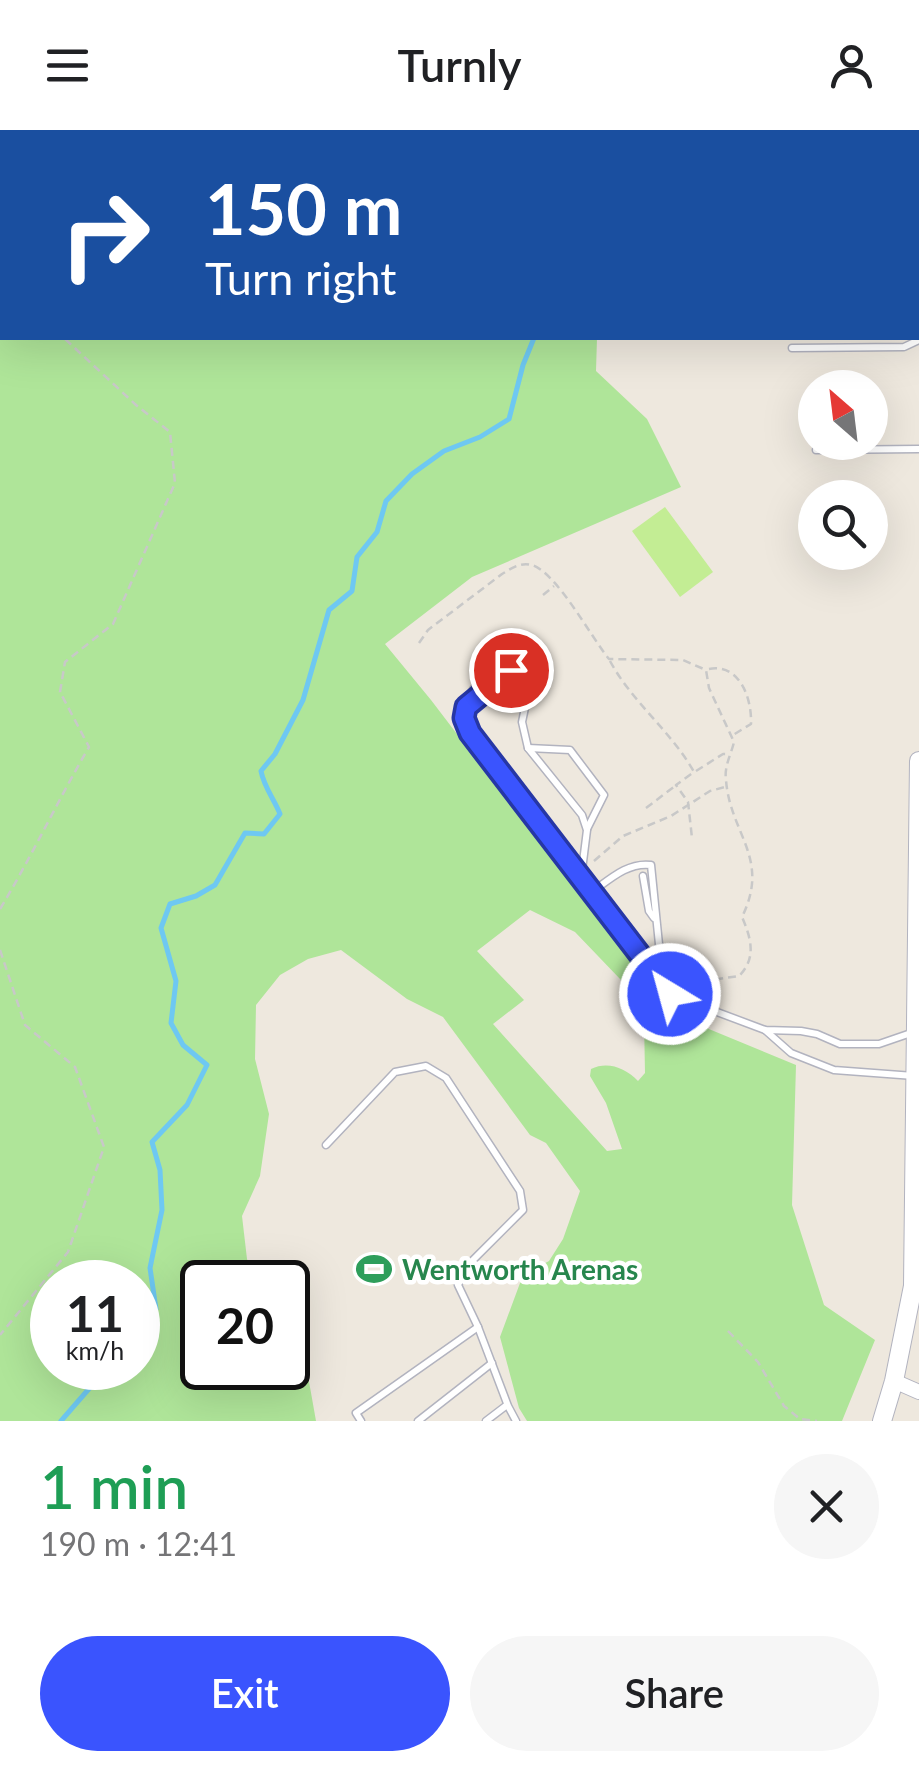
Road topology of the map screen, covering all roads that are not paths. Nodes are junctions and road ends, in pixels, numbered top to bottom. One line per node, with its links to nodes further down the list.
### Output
1 (919, 340): 2 (lane)
2 (792, 348)
3 (888, 449): 4 (lane)
4 (919, 449)
5 (511, 670): 6 (lane)
6 (466, 707): 7 (lane); 11 (lane)
7 (528, 748): 9 (lane); 9 (lane)
8 (919, 761): 14 (main road)
9 (587, 830): 11 (lane)
10 (643, 876): 13 (lane)
11 (582, 878): 12 (lane)
12 (592, 892): 13 (lane); 16 (lane)
13 (657, 923): 16 (lane)
14 (918, 925): 15 (main road)
15 (918, 980): 18 (main road)
16 (663, 985): 17 (lane)
17 (764, 1030): 18 (lane); 19 (lane)
18 (917, 1031): 19 (main road)
19 (916, 1076): 21 (main road)
20 (326, 1145): 22 (lane)
21 (917, 1233): 24 (main road)
22 (478, 1327): 23 (lane); 27 (lane)
23 (492, 1363): 26 (lane); 28 (lane)
24 (894, 1381): 25 (street); 31 (main road)
25 (919, 1392)
26 (508, 1406): 29 (lane); 30 (lane)
27 (362, 1421)
28 (418, 1421)
29 (486, 1421)
30 (516, 1421)
31 (882, 1421)

